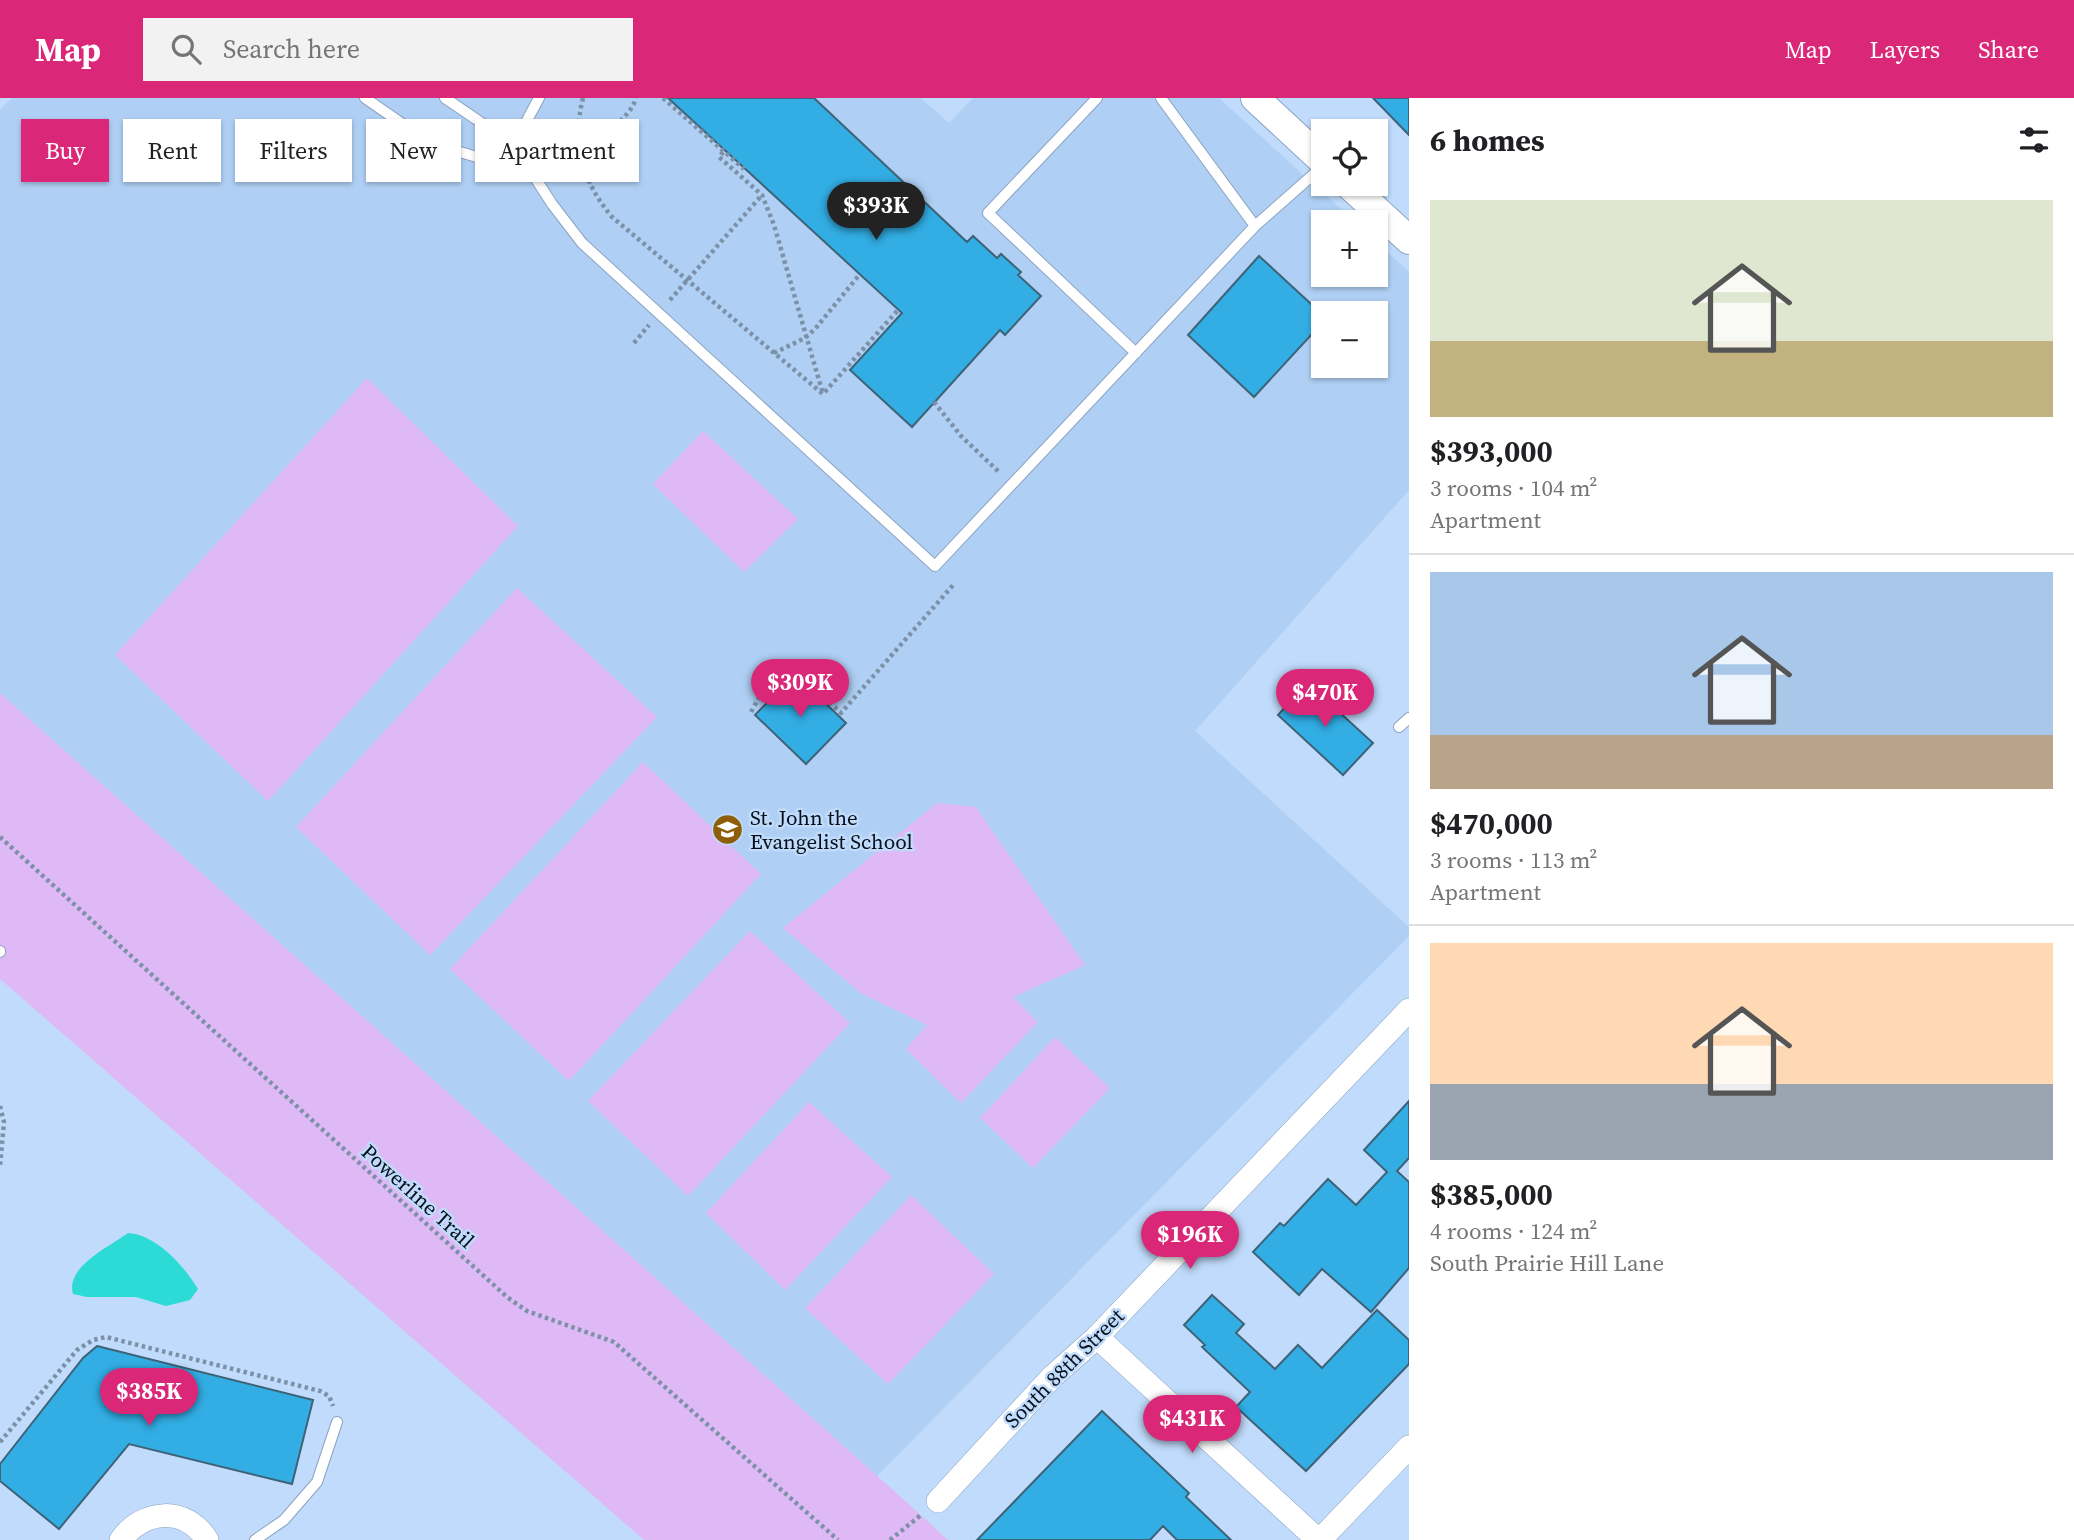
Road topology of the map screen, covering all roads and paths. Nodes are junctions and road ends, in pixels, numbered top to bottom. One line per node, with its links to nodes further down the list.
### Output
1 (365, 98): 14 (lane)
2 (445, 98): 10 (lane)
3 (539, 98): 11 (lane)
4 (583, 98): 18 (path)
5 (636, 98): 18 (path)
6 (663, 98): 13 (path)
7 (1097, 98): 28 (lane)
8 (1161, 98): 21 (lane)
9 (1255, 98): 12 (street)
10 (476, 119)
11 (528, 119)
12 (1311, 150)
13 (723, 152): 15 (path); 19 (path)
14 (475, 156)
15 (744, 169)
16 (1311, 177): 21 (lane)
17 (538, 182): 31 (lane)
18 (589, 183): 24 (path)
19 (762, 195): 24 (path); 26 (path)
20 (1361, 196): 22 (street)
21 (1255, 226): 28 (lane)
22 (1409, 240)
23 (860, 274): 26 (path)
24 (687, 280): 27 (path)
25 (898, 310): 29 (path)
26 (805, 338): 27 (path); 29 (path)
27 (774, 353): 29 (path)
28 (1136, 353): 31 (lane)
29 (823, 394)
30 (934, 402): 31 (path)
31 (1012, 484)
32 (954, 584): 33 (path)
33 (751, 712)
34 (1409, 718): 35 (lane)
35 (1399, 727)
36 (0, 837): 48 (path, Powerline Trail)
37 (1409, 1010): 40 (street, South 88th Street)
38 (0, 1106): 39 (path)
39 (0, 1166)
40 (1097, 1337): 44 (street, South 88th Street); 50 (street)
41 (337, 1422): 42 (path); 47 (lane)
42 (0, 1442)
43 (1409, 1447): 50 (street)
44 (938, 1501): 49 (path)
45 (121, 1540): 46 (street)
46 (207, 1540)
47 (255, 1540)
48 (838, 1540)
49 (890, 1540)
50 (1319, 1540)

